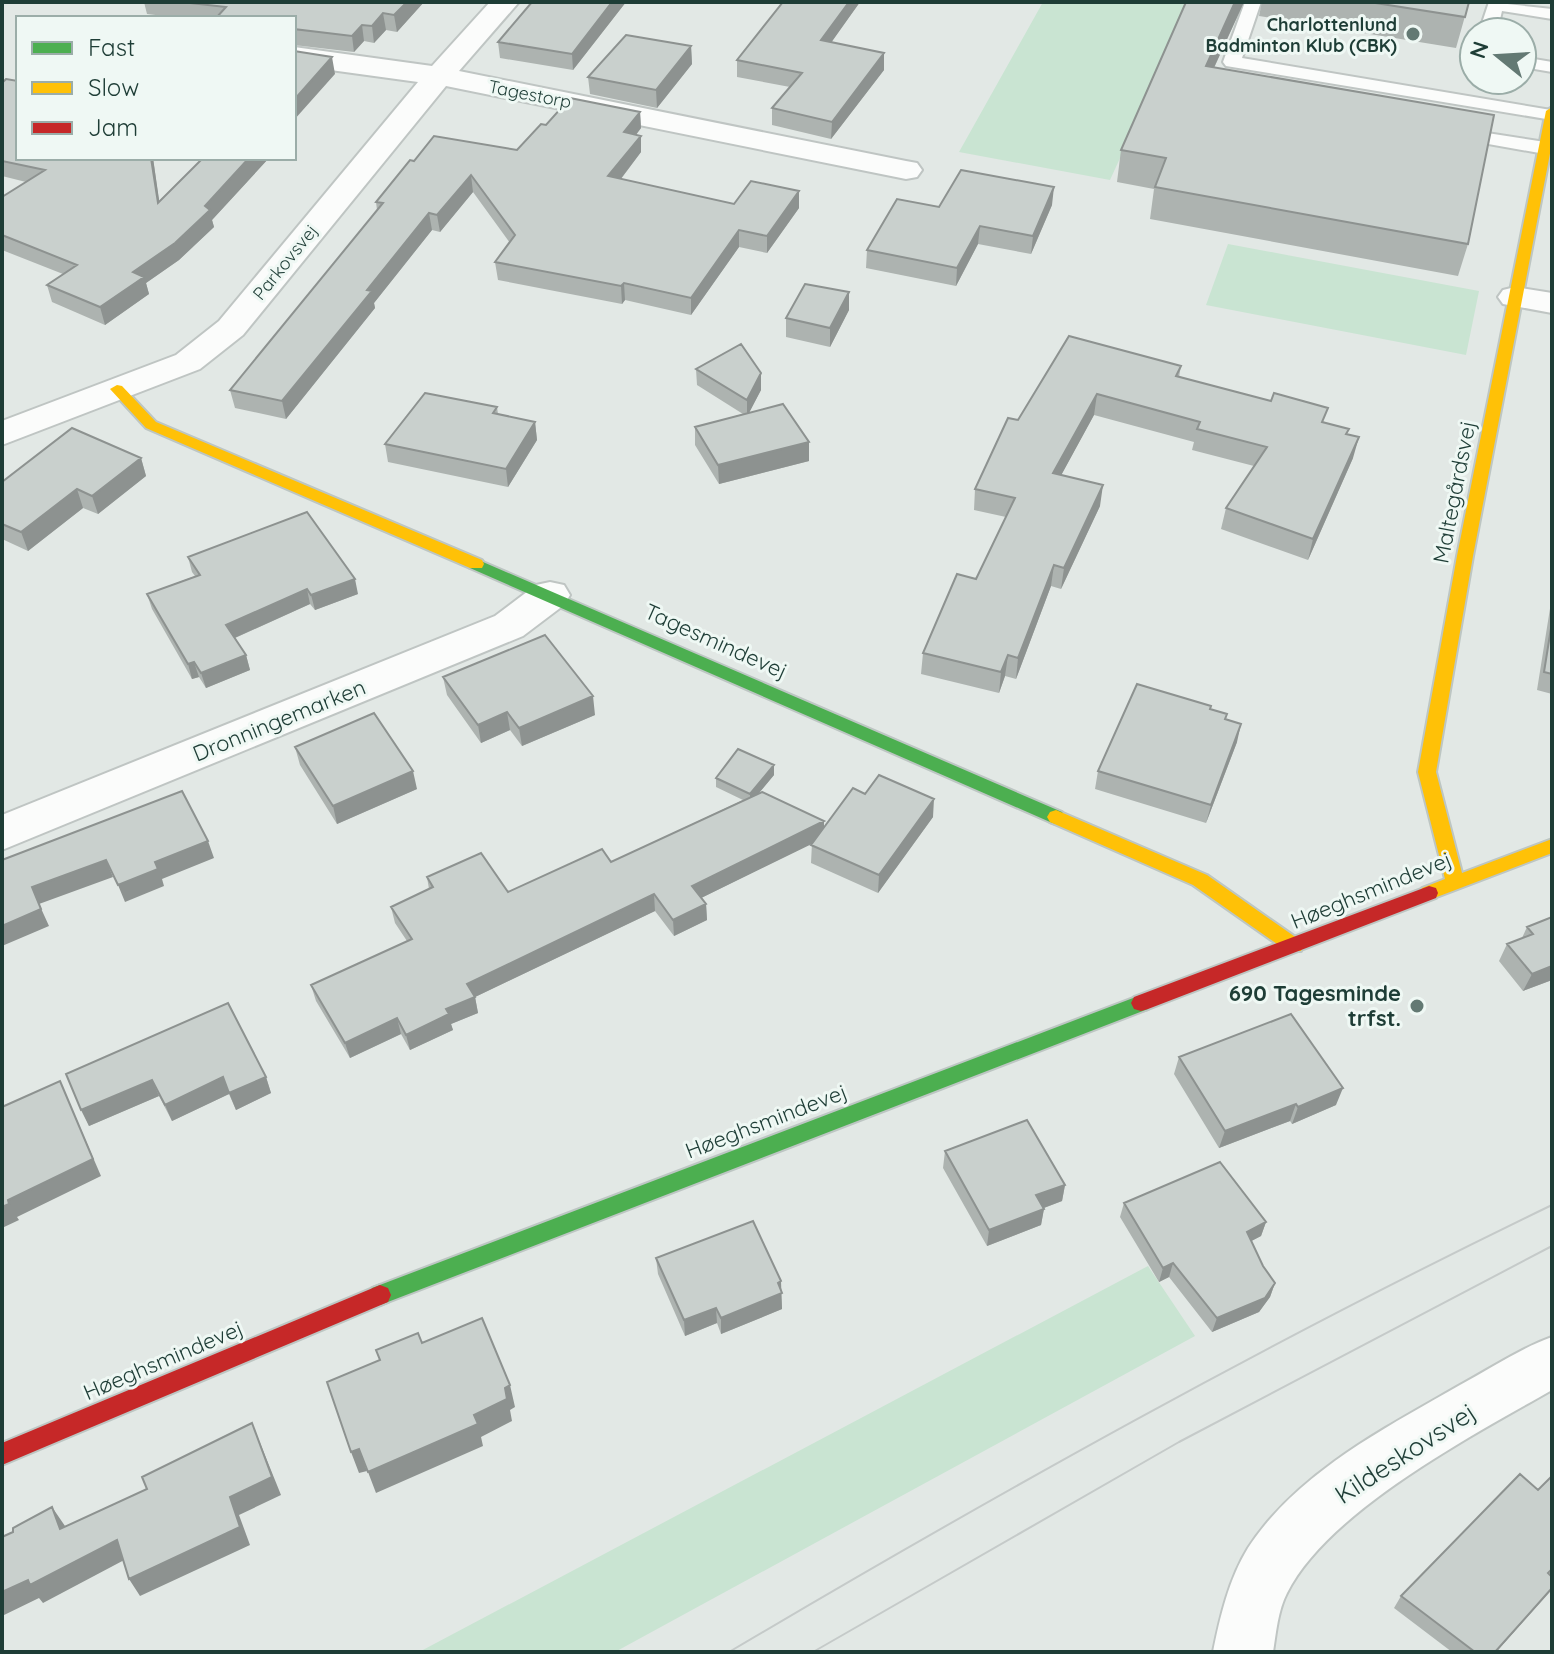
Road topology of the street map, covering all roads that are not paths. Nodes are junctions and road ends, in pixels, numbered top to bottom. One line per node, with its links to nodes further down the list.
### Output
1 (505, 2): 7 (street, Parkovsvej)
2 (1253, 2): 6 (lane)
3 (1552, 14): 4 (lane)
4 (1492, 16)
5 (296, 56): 7 (street, Tagestorp)
6 (1273, 69): 8 (lane); 9 (lane)
7 (439, 76): 12 (street, Tagestorp); 15 (street, Parkovsvej)
8 (1266, 89)
9 (1552, 113): 11 (street, Maltegårdsvej)
10 (1435, 129): 11 (lane)
11 (1545, 148): 13 (street, Maltegårdsvej)
12 (906, 170)
13 (1515, 297): 14 (street); 20 (street, Maltegårdsvej)
14 (1552, 303)
15 (117, 389): 16 (street, Parkovsvej); 17 (street, Tagesmindevej)
16 (2, 434)
17 (550, 595): 18 (street, Dronningemarken); 21 (street, Tagesmindevej)
18 (2, 833)
19 (1552, 846): 20 (street, Høeghsmindevej)
20 (1455, 882): 21 (street, Høeghsmindevej)
21 (1294, 946): 23 (street, Høeghsmindevej)
22 (1552, 1362): 24 (street, Kildeskovsvej)
23 (2, 1454)
24 (1243, 1652)

